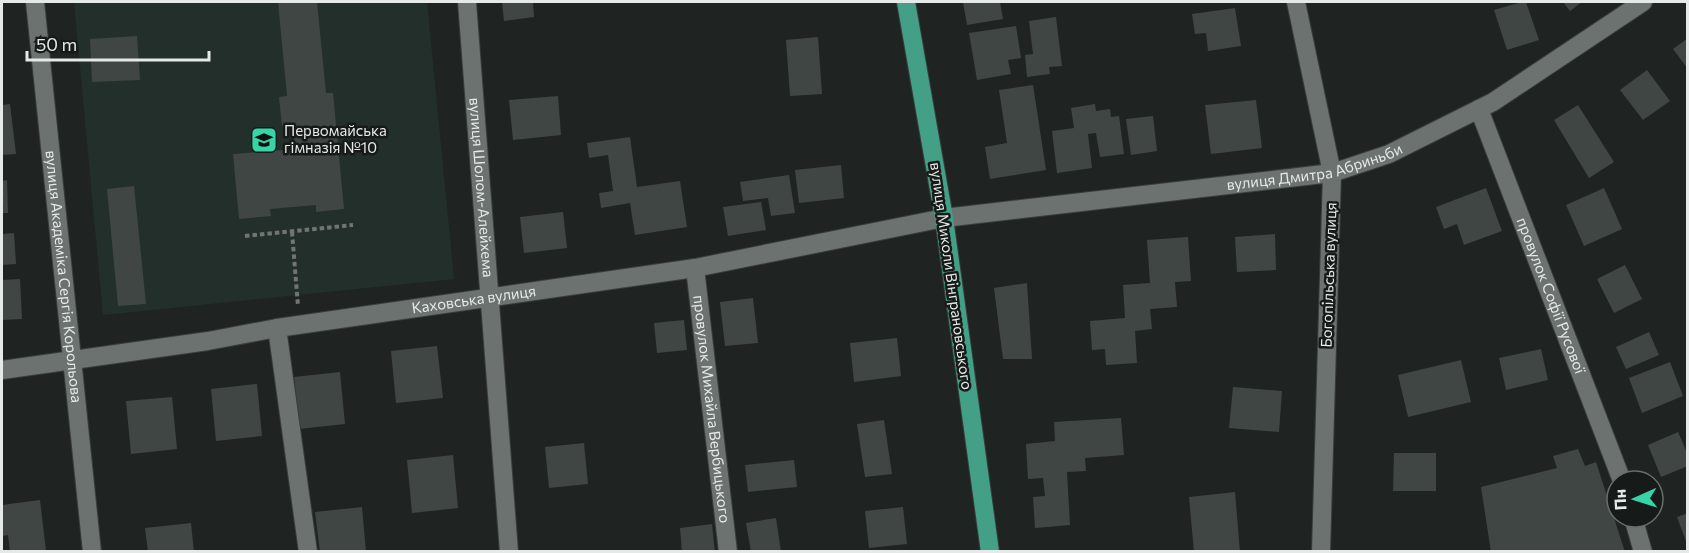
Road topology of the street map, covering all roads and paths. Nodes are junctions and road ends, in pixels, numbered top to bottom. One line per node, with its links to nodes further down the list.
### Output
1 (35, 2): 16 (street, вулиця Академіка Сергія Корольова)
2 (467, 2): 13 (street, вулиця Шолом-Алейхема)
3 (906, 2): 8 (main road, вулиця Миколи Вінграновського)
4 (1296, 2): 7 (street, Богопільська вулиця)
5 (1643, 2): 6 (street, вулиця Дмитра Абриньби)
6 (1479, 110): 7 (street, вулиця Дмитра Абриньби); 18 (street, провулок Софії Русової)
7 (1332, 173): 8 (street, вулиця Дмитра Абриньби); 25 (street, Богопільська вулиця)
8 (944, 218): 12 (street, Каховська вулиця); 24 (main road, вулиця Миколи Вінграновського)
9 (353, 225): 10 (path)
10 (292, 232): 11 (path); 14 (path)
11 (245, 236)
12 (695, 268): 13 (street, Каховська вулиця); 23 (street, провулок Михайла Вербицького)
13 (489, 299): 14 (street, Каховська вулиця); 22 (street, вулиця Шолом-Алейхема)
14 (300, 325): 15 (street, Каховська вулиця)
15 (277, 328): 16 (street, Каховська вулиця); 21 (street)
16 (72, 360): 17 (street, Каховська вулиця); 20 (street, вулиця Академіка Сергія Корольова)
17 (2, 370)
18 (1617, 469)
19 (1637, 529): 26 (street)
20 (93, 552)
21 (308, 552)
22 (509, 552)
23 (728, 552)
24 (990, 552)
25 (1321, 552)
26 (1643, 552)

